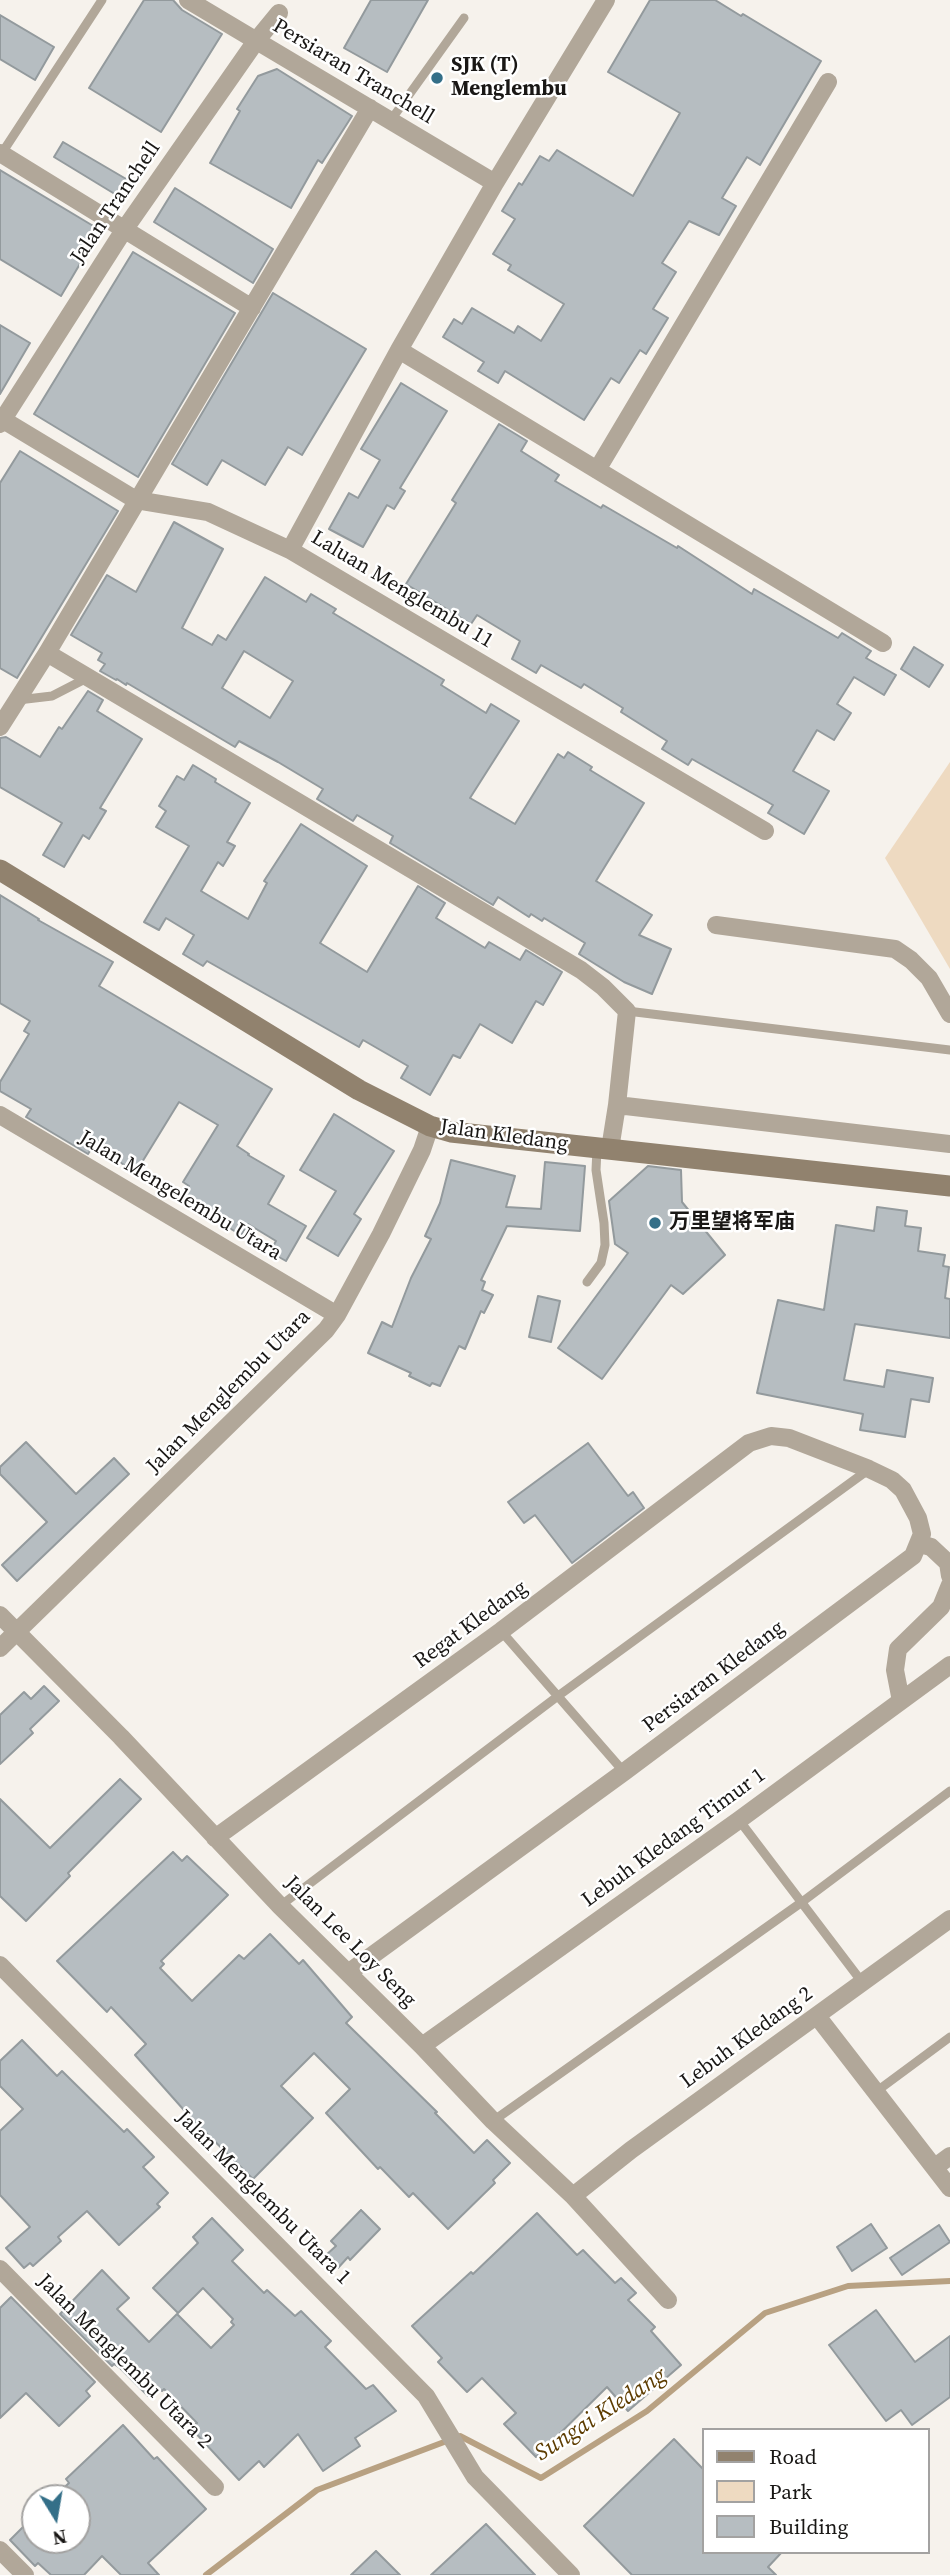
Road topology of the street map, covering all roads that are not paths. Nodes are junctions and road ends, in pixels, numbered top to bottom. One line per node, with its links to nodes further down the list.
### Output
1 (102, 0): 10 (lane)
2 (188, 0): 6 (street, Persiaran Tranchell)
3 (606, 0): 11 (street)
4 (279, 13): 6 (street, Jalan Tranchell)
5 (464, 18): 9 (lane)
6 (256, 41): 8 (street, Persiaran Tranchell); 12 (street, Jalan Tranchell)
7 (828, 82): 16 (street)
8 (370, 107): 9 (street, Persiaran Tranchell); 13 (street)
9 (391, 120): 11 (street, Persiaran Tranchell)
10 (0, 154): 12 (street)
11 (495, 183): 14 (street)
12 (124, 230): 13 (street); 15 (street, Jalan Tranchell)
13 (252, 308): 17 (street)
14 (399, 350): 16 (street); 18 (street)
15 (1, 421): 17 (street, Laluan Menglembu 11)
16 (597, 470): 19 (street)
17 (136, 500): 18 (street, Laluan Menglembu 11); 20 (street)
18 (290, 550): 25 (street, Laluan Menglembu 11)
19 (883, 643)
20 (47, 653): 21 (street); 23 (street)
21 (89, 677): 23 (lane); 28 (street)
22 (0, 690): 23 (street)
23 (16, 700): 24 (street)
24 (0, 727)
25 (765, 831)
26 (0, 870): 33 (main road, Jalan Kledang)
27 (716, 925): 29 (street)
28 (626, 1011): 30 (lane); 31 (street)
29 (950, 1014)
30 (950, 1050)
31 (617, 1105): 34 (street); 35 (street)
32 (0, 1115): 38 (street, Jalan Mengelembu Utara)
33 (430, 1126): 35 (main road, Jalan Kledang); 38 (street, Jalan Menglembu Utara)
34 (950, 1144)
35 (604, 1148): 36 (main road, Jalan Kledang); 37 (lane)
36 (950, 1186)
37 (587, 1282)
38 (337, 1315): 44 (street, Jalan Menglembu Utara)
39 (869, 1469): 40 (street); 45 (street, Regat Kledang); 48 (lane)
40 (920, 1544): 41 (street); 50 (street, Persiaran Kledang)
41 (950, 1576)
42 (950, 1585): 49 (street)
43 (0, 1615): 44 (street, Jalan Lee Loy Seng)
44 (16, 1632): 46 (street, Jalan Menglembu Utara); 53 (street, Jalan Lee Loy Seng)
45 (501, 1632): 48 (lane); 53 (street, Regat Kledang)
46 (0, 1648)
47 (950, 1665): 49 (street, Lebuh Kledang Timur 1)
48 (558, 1696): 50 (lane); 55 (lane)
49 (901, 1701): 52 (street, Lebuh Kledang Timur 1)
50 (624, 1772): 58 (street, Persiaran Kledang)
51 (950, 1791): 54 (lane)
52 (740, 1820): 54 (lane); 62 (street, Lebuh Kledang Timur 1)
53 (215, 1838): 55 (street, Jalan Lee Loy Seng)
54 (802, 1902): 59 (lane); 64 (lane)
55 (280, 1906): 58 (street, Jalan Lee Loy Seng)
56 (950, 1919): 59 (street, Lebuh Kledang 2)
57 (0, 1965): 74 (street, Jalan Menglembu Utara 1)
58 (348, 1973): 62 (street, Jalan Lee Loy Seng)
59 (862, 1982): 60 (street, Lebuh Kledang 2)
60 (817, 2016): 63 (street); 68 (street, Lebuh Kledang 2)
61 (950, 2037): 63 (lane)
62 (422, 2046): 64 (street, Jalan Lee Loy Seng)
63 (877, 2091): 66 (street)
64 (493, 2121): 68 (street, Jalan Lee Loy Seng)
65 (950, 2156): 66 (street)
66 (935, 2167): 67 (street)
67 (950, 2188)
68 (573, 2196): 70 (street, Jalan Lee Loy Seng)
69 (0, 2269): 71 (street, Jalan Menglembu Utara 2)
70 (668, 2300)
71 (215, 2487)
72 (0, 2550): 73 (street)
73 (25, 2575)
74 (571, 2575)

